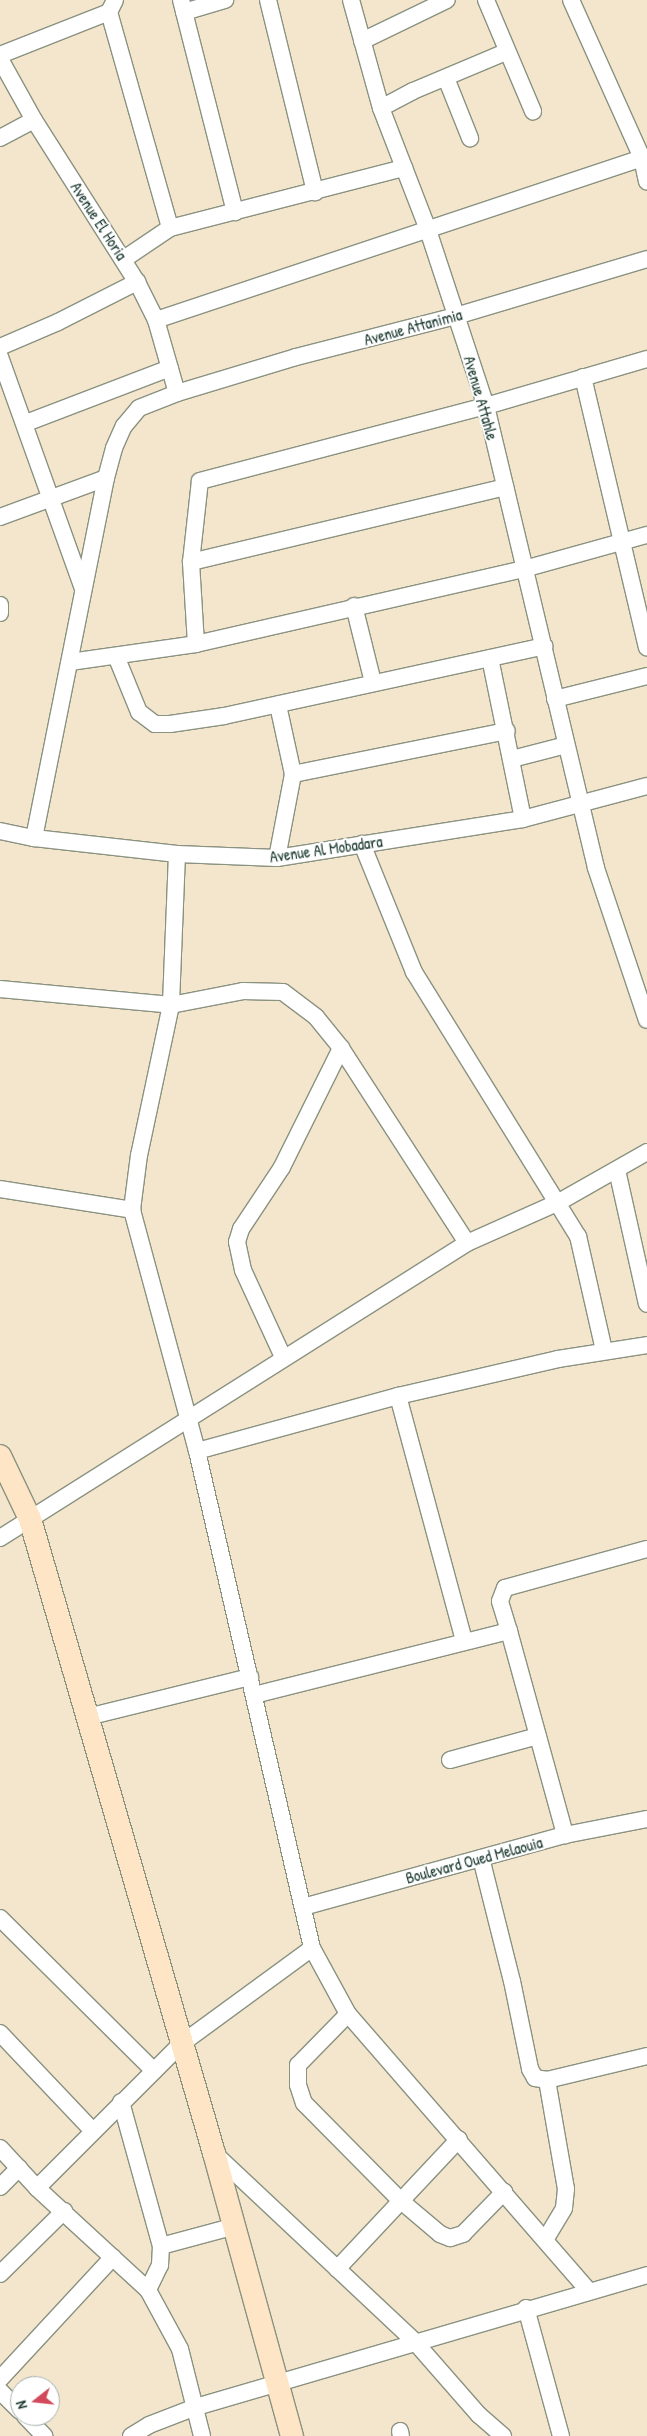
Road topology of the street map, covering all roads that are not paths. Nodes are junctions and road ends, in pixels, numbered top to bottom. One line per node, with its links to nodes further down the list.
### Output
1 (225, 0): 8 (street)
2 (268, 0): 21 (street)
3 (350, 0): 9 (street, Avenue Attahle)
4 (447, 0): 9 (street)
5 (486, 0): 10 (street)
6 (572, 0): 18 (street)
7 (112, 6): 11 (street); 23 (street)
8 (183, 6): 22 (street)
9 (362, 41): 13 (street, Avenue Attahle)
10 (506, 52): 12 (street); 14 (street)
11 (0, 57): 15 (street, Avenue El Horia)
12 (446, 78): 13 (street); 17 (street)
13 (381, 108): 19 (street, Avenue Attahle)
14 (533, 112)
15 (34, 120): 16 (street); 25 (street, Avenue El Horia)
16 (0, 138)
17 (470, 138)
18 (642, 158): 20 (street); 24 (street)
19 (404, 168): 21 (street); 24 (street, Avenue Attahle)
20 (647, 181)
21 (315, 192): 22 (street)
22 (235, 212): 23 (street)
23 (170, 228): 25 (street)
24 (428, 230): 28 (street, Avenue Attahle); 29 (street)
25 (124, 259): 27 (street, Avenue El Horia)
26 (647, 259): 28 (street, Avenue Attanimia)
27 (137, 282): 29 (street, Avenue El Horia); 30 (street)
28 (456, 316): 35 (street, Avenue Attanimia); 36 (street, Avenue Attahle)
29 (156, 320): 33 (street, Avenue El Horia)
30 (0, 347)
31 (0, 357): 37 (street)
32 (647, 359): 34 (street)
33 (170, 368): 35 (street, Avenue El Horia); 37 (street)
34 (583, 376): 36 (street); 43 (street)
35 (177, 392): 38 (street, Avenue Attanimia)
36 (486, 406): 39 (street, Avenue Attahle); 44 (street)
37 (26, 424): 40 (street)
38 (106, 478): 40 (street); 46 (street, Avenue Attanimia)
39 (505, 487): 44 (street); 45 (street, Avenue Attahle)
40 (51, 497): 41 (street); 46 (street)
41 (0, 517)
42 (647, 535): 43 (street)
43 (622, 541): 45 (street); 52 (street)
44 (192, 562): 50 (street)
45 (524, 569): 48 (street); 51 (street, Avenue Attahle)
46 (84, 592): 55 (street, Avenue Attanimia)
47 (0, 605): 49 (street)
48 (354, 606): 50 (street); 57 (street)
49 (0, 613)
50 (196, 644): 53 (street)
51 (544, 646): 54 (street); 58 (street, Avenue Attahle)
52 (647, 648)
53 (116, 656): 55 (street); 59 (street)
54 (490, 658): 57 (street); 60 (street)
55 (70, 662): 68 (street, Avenue Attanimia)
56 (647, 676): 58 (street)
57 (373, 682): 59 (street)
58 (555, 699): 61 (street, Avenue Attahle)
59 (278, 705): 63 (street)
60 (507, 731): 62 (street); 63 (street)
61 (566, 745): 62 (street); 65 (street, Avenue Attahle)
62 (512, 759): 66 (street)
63 (294, 774): 71 (street)
64 (647, 786): 65 (street, Avenue Al Mobadara)
65 (580, 805): 66 (street, Avenue Al Mobadara); 74 (street, Avenue Attahle)
66 (523, 819): 69 (street, Avenue Al Mobadara)
67 (0, 831): 68 (street, Avenue Al Mobadara)
68 (34, 838): 70 (street, Avenue Al Mobadara)
69 (362, 844): 71 (street, Avenue Al Mobadara); 79 (street)
70 (177, 854): 71 (street, Avenue Al Mobadara); 73 (street)
71 (276, 858)
72 (0, 988): 73 (street)
73 (171, 1005): 75 (street); 80 (street)
74 (647, 1020)
75 (341, 1048): 81 (street); 85 (street)
76 (647, 1152): 77 (street)
77 (617, 1170): 79 (street); 82 (street)
78 (0, 1189): 80 (street)
79 (559, 1202): 81 (street); 84 (street)
80 (132, 1210): 87 (street)
81 (467, 1243): 85 (street)
82 (646, 1297)
83 (647, 1345): 84 (street)
84 (604, 1350): 86 (street)
85 (283, 1357): 87 (street)
86 (398, 1396): 88 (street); 94 (street)
87 (188, 1417): 88 (street); 90 (street)
88 (197, 1451): 95 (street)
89 (0, 1456): 90 (street)
90 (30, 1519): 91 (street); 97 (street)
91 (0, 1538)
92 (647, 1549): 93 (street)
93 (509, 1631): 94 (street); 98 (street)
94 (464, 1641): 96 (street)
95 (250, 1677): 96 (street); 97 (street)
96 (254, 1695): 103 (street)
97 (87, 1717): 108 (street)
98 (538, 1736): 99 (street); 101 (street)
99 (450, 1760)
100 (647, 1819): 101 (street, Boulevard Oued Melaouia)
101 (565, 1835): 102 (street, Boulevard Oued Melaouia)
102 (481, 1858): 103 (street, Boulevard Oued Melaouia); 111 (street)
103 (303, 1907): 105 (street)
104 (0, 1918): 110 (street)
105 (312, 1948): 106 (street); 108 (street)
106 (348, 2014): 114 (street); 121 (street)
107 (0, 2033): 113 (street)
108 (182, 2044): 110 (street); 116 (street)
109 (647, 2056): 111 (street)
110 (154, 2071): 112 (street)
111 (547, 2080): 124 (street)
112 (121, 2102): 113 (street); 125 (street)
113 (93, 2131): 119 (street)
114 (459, 2139): 120 (street); 121 (street)
115 (0, 2148): 117 (street)
116 (214, 2152): 123 (street); 127 (street)
117 (19, 2168): 118 (street); 119 (street)
118 (0, 2187)
119 (37, 2188): 122 (street)
120 (504, 2192): 121 (street); 124 (street)
121 (401, 2201): 127 (street)
122 (64, 2211): 126 (street); 128 (street)
123 (235, 2226): 125 (street); 135 (street)
124 (545, 2240): 131 (street)
125 (161, 2246): 130 (street)
126 (112, 2257): 130 (street); 134 (street)
127 (337, 2268): 133 (street)
128 (0, 2274)
129 (647, 2275): 131 (street)
130 (148, 2290): 138 (street)
131 (589, 2291): 132 (street)
132 (526, 2308): 133 (street); 147 (street)
133 (415, 2342): 135 (street); 139 (street)
134 (0, 2379)
135 (280, 2385): 138 (street); 144 (street)
136 (0, 2391): 137 (street)
137 (10, 2401)
138 (196, 2407): 142 (street); 143 (street)
139 (479, 2415): 145 (street); 146 (street)
140 (34, 2426): 141 (street)
141 (44, 2436)
142 (131, 2436)
143 (202, 2436)
144 (292, 2436)
145 (483, 2436)
146 (503, 2436)
147 (561, 2436)

